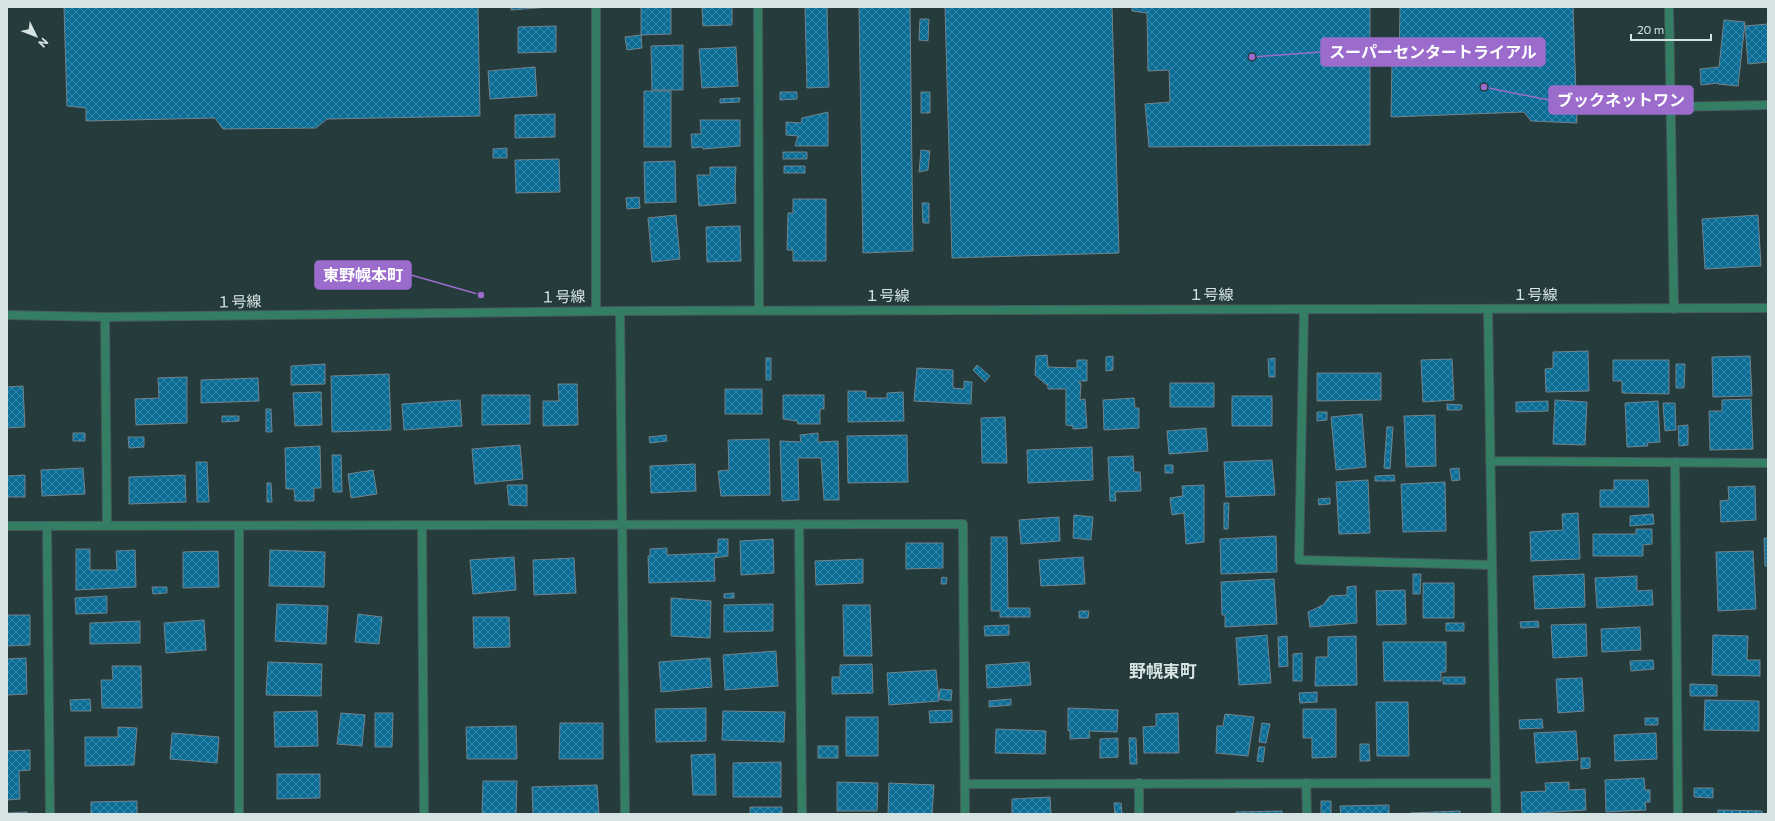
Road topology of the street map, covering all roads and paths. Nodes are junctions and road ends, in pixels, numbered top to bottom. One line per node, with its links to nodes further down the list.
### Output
1 (596, 7): 11 (street)
2 (758, 7): 10 (street)
3 (1669, 7): 5 (street)
4 (1768, 105): 5 (street)
5 (1670, 107): 6 (street)
6 (1674, 308): 7 (street, １号線); 9 (street, １号線)
7 (1768, 308)
8 (1304, 309): 9 (street, １号線); 10 (street, １号線); 25 (street)
9 (1488, 309): 15 (street)
10 (759, 310): 12 (street, １号線)
11 (596, 311): 12 (street, １号線); 14 (street, １号線)
12 (620, 311): 20 (street)
13 (7, 316): 14 (street, １号線)
14 (105, 317): 23 (street)
15 (1490, 461): 16 (street); 25 (street)
16 (1675, 462): 17 (street); 39 (street)
17 (1768, 462)
18 (799, 524): 20 (street); 29 (street); 34 (street)
19 (422, 525): 20 (street); 24 (street); 32 (street)
20 (623, 525): 33 (street)
21 (7, 526): 22 (street)
22 (47, 526): 23 (street); 30 (street)
23 (107, 526): 24 (street)
24 (239, 526): 31 (street)
25 (1492, 565): 26 (street)
26 (1495, 782): 28 (street); 38 (street)
27 (1139, 783): 28 (street); 29 (street); 36 (street)
28 (1306, 783): 37 (street)
29 (965, 784): 35 (street)
30 (50, 814)
31 (238, 814)
32 (424, 814)
33 (625, 814)
34 (802, 814)
35 (965, 814)
36 (1139, 814)
37 (1307, 814)
38 (1496, 814)
39 (1678, 814)

